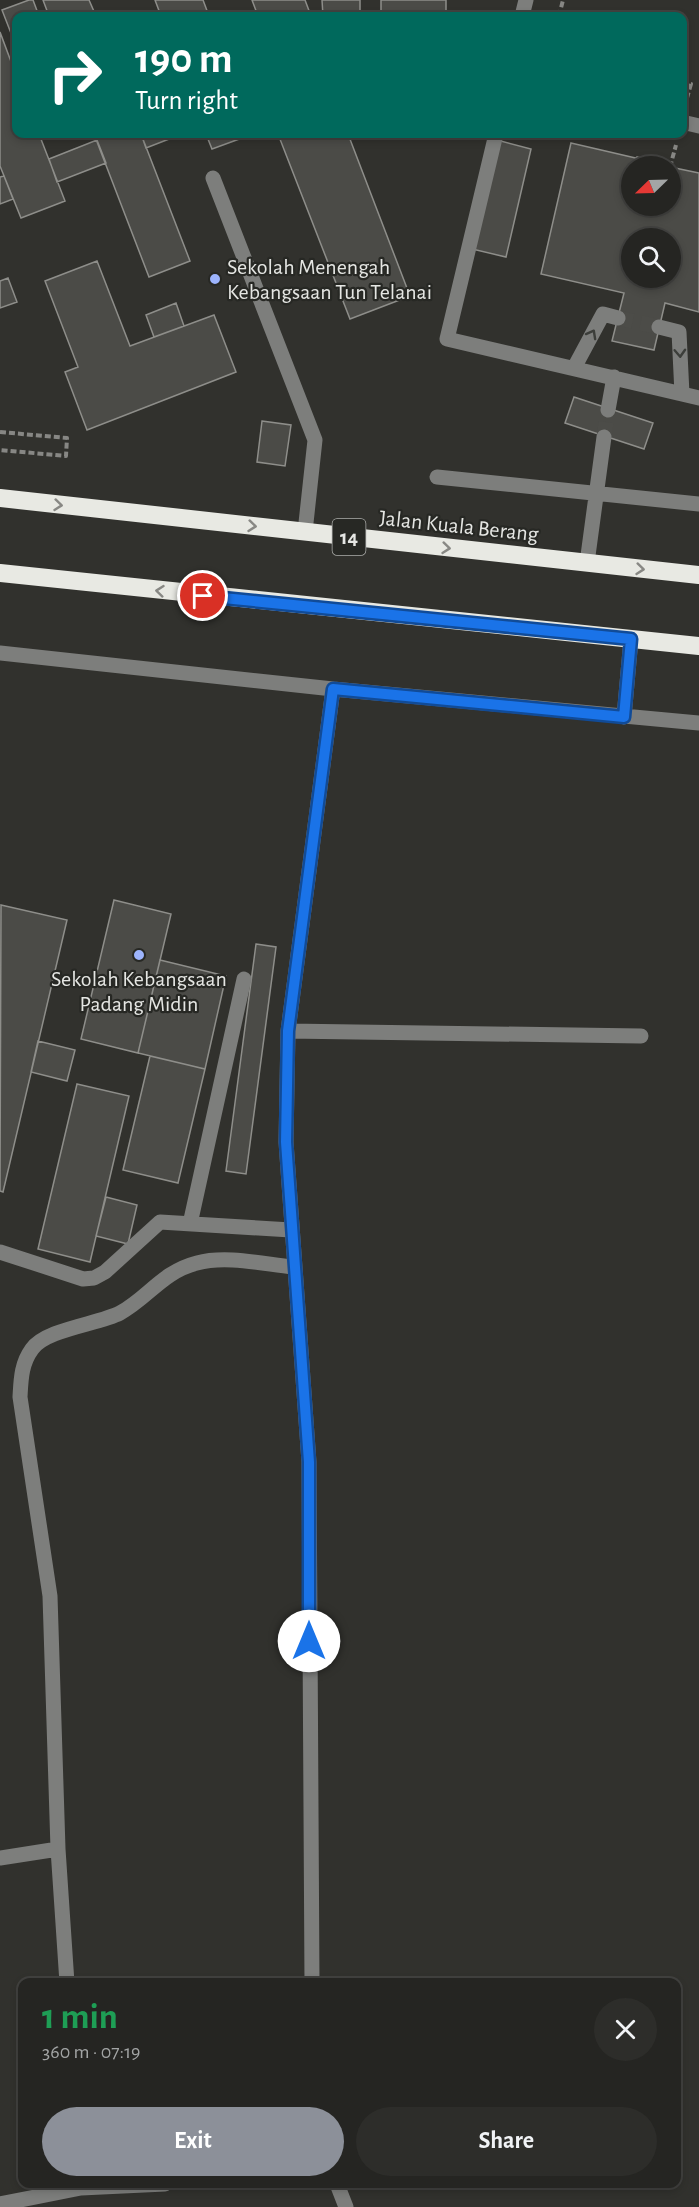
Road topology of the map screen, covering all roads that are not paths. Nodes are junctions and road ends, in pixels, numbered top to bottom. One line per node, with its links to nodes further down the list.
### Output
1 (495, 138): 5 (street)
2 (213, 178): 15 (street)
3 (618, 318): 5 (street, one-way to 3)
4 (659, 327): 7 (street, one-way to 7)
5 (574, 368): 6 (street)
6 (614, 377): 7 (street); 9 (street)
7 (682, 394): 8 (street)
8 (699, 398)
9 (608, 410)
10 (604, 437): 12 (street)
11 (437, 477): 12 (street)
12 (595, 492): 14 (street); 16 (street)
13 (0, 498): 15 (highway, Jalan Kuala Berang / 14, one-way to 15)
14 (699, 504)
15 (305, 532): 16 (highway, Jalan Kuala Berang / 14, one-way to 16)
16 (587, 563): 18 (highway, Jalan Kuala Berang / 14, one-way to 18)
17 (0, 573): 19 (highway, one-way to 17)
18 (699, 575)
19 (631, 639): 20 (highway); 23 (street)
20 (699, 646)
21 (0, 653): 22 (street)
22 (333, 689): 23 (street); 26 (street)
23 (624, 717): 24 (street)
24 (699, 723)
25 (244, 979): 28 (street)
26 (288, 1031): 27 (street); 29 (street)
27 (641, 1036)
28 (190, 1224): 29 (street); 30 (street)
29 (291, 1230): 31 (street)
30 (0, 1252)
31 (293, 1267): 32 (street); 35 (street)
32 (58, 1849): 33 (street); 34 (street)
33 (0, 1858)
34 (67, 1978)
35 (312, 1978)
36 (72, 2188): 38 (street)
37 (339, 2188): 39 (street)
38 (0, 2205)
39 (346, 2207)

